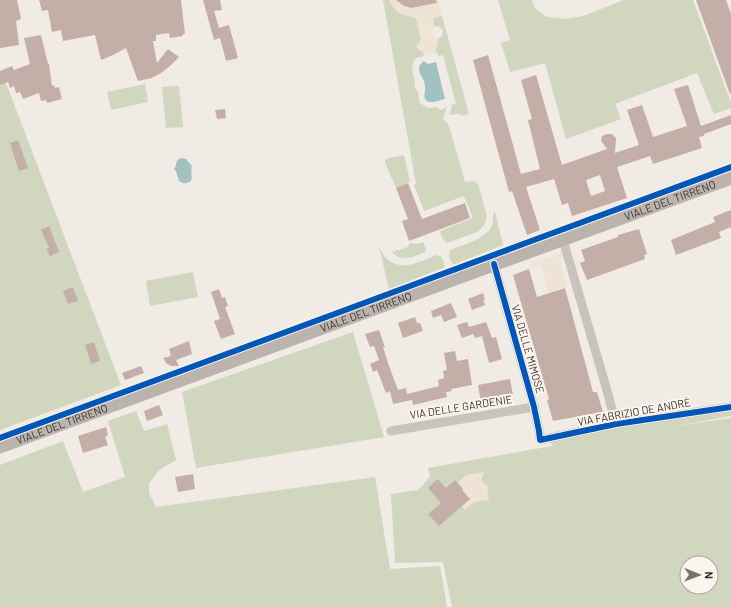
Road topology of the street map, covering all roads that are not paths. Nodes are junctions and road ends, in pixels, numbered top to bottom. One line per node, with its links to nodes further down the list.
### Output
1 (731, 178): 2 (main road, VIALE DEL TIRRENO)
2 (563, 240): 3 (main road, VIALE DEL TIRRENO); 6 (street, VIA FABRIZIO DE ANDRÈ)
3 (494, 264): 4 (street, VIA DELLE MIMOSE); 9 (main road, VIALE DEL TIRRENO)
4 (534, 407): 7 (street, VIA DELLE GARDENIE); 8 (street, VIA DELLE MIMOSE)
5 (731, 407): 6 (street, VIA FABRIZIO DE ANDRÈ)
6 (616, 424): 8 (street, VIA FABRIZIO DE ANDRÈ)
7 (391, 431)
8 (540, 440)
9 (0, 447)

